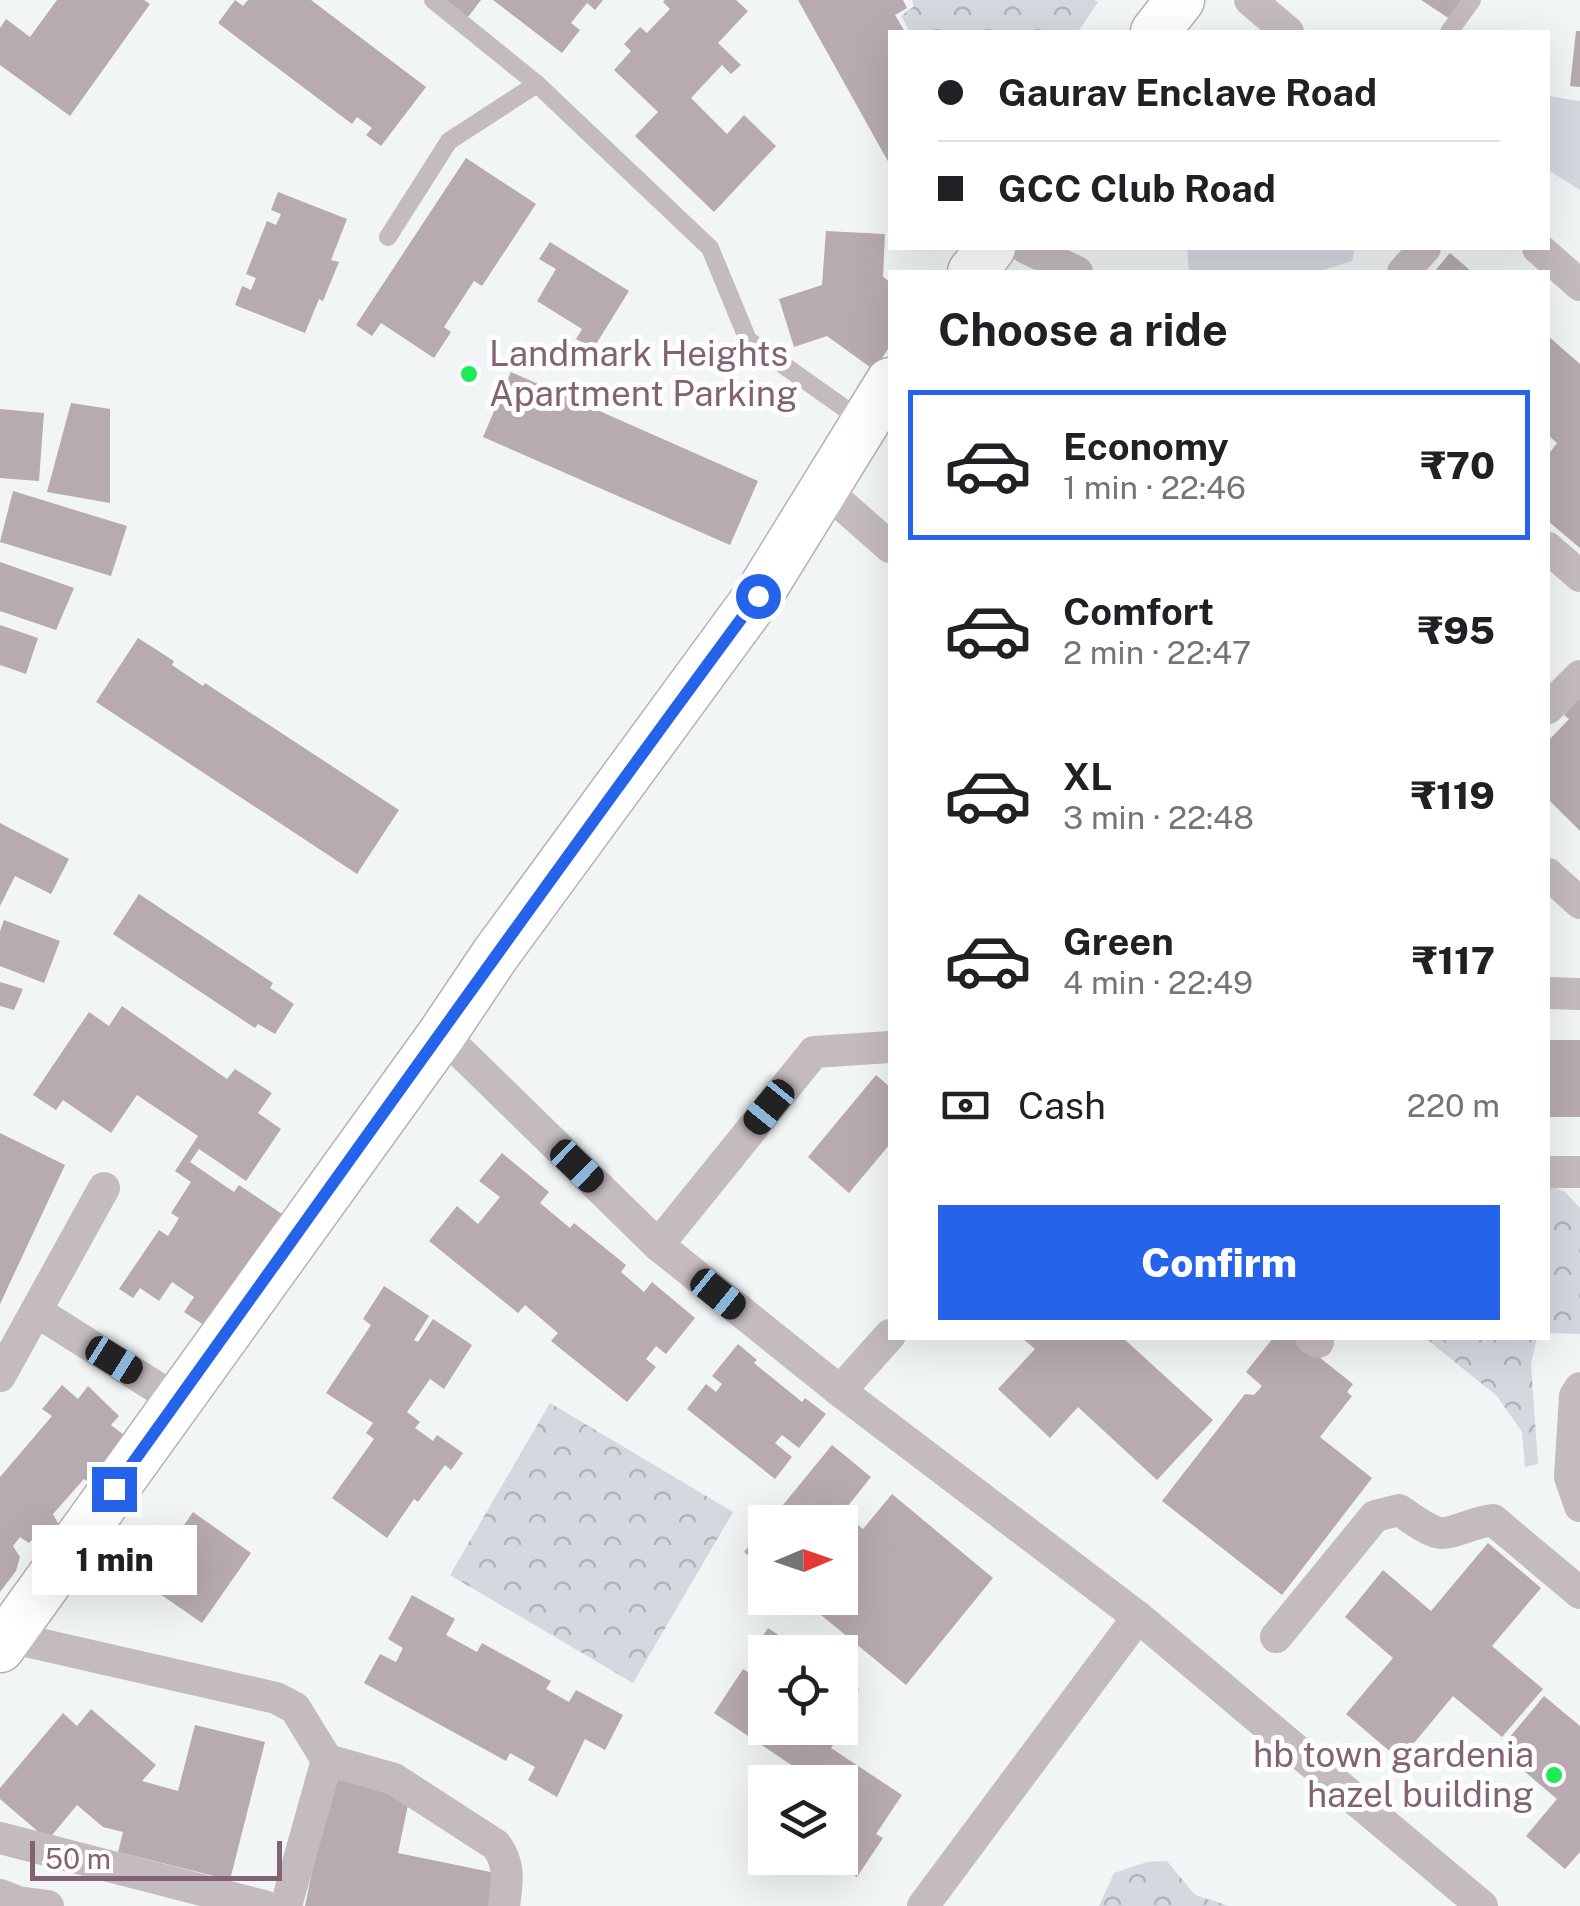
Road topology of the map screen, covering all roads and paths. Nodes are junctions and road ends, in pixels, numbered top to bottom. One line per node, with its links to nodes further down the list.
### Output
1 (433, 0): 8 (lane)
2 (1180, 0): 5 (street)
3 (1250, 0): 6 (street)
4 (1472, 0): 7 (lane)
5 (1157, 30)
6 (1286, 30)
7 (1450, 30)
8 (538, 84): 9 (lane); 19 (lane)
9 (388, 237)
10 (990, 250): 14 (street)
11 (1030, 250): 15 (street)
12 (1423, 250): 16 (street)
13 (1540, 250): 17 (street)
14 (974, 270)
15 (1072, 270)
16 (1405, 270)
17 (1580, 285)
18 (888, 389): 19 (street)
19 (877, 428): 20 (street)
20 (824, 490): 21 (street); 30 (street)
21 (888, 545)
22 (1550, 550): 23 (street)
23 (1580, 576)
24 (1580, 676): 25 (street)
25 (1550, 706)
26 (1550, 876): 27 (street)
27 (1580, 903)
28 (1550, 992): 29 (street)
29 (1580, 994)
30 (442, 1034): 35 (street); 41 (street)
31 (888, 1047): 35 (street)
32 (1550, 1172): 33 (street)
33 (1580, 1172)
34 (104, 1188): 36 (street)
35 (658, 1245): 40 (street)
36 (36, 1311): 38 (street); 41 (street)
37 (888, 1337): 40 (street)
38 (0, 1376)
39 (1580, 1388): 42 (street)
40 (840, 1391): 44 (street)
41 (178, 1400): 46 (street)
42 (1580, 1506)
43 (1580, 1593): 45 (street)
44 (1138, 1617): 54 (street); 55 (street)
45 (1276, 1638)
46 (3, 1640): 47 (street)
47 (327, 1760): 52 (street); 53 (street)
48 (0, 1838): 51 (street)
49 (0, 1895): 50 (street)
50 (48, 1906)
51 (264, 1906)
52 (286, 1906)
53 (504, 1906)
54 (923, 1906)
55 (1482, 1906)

